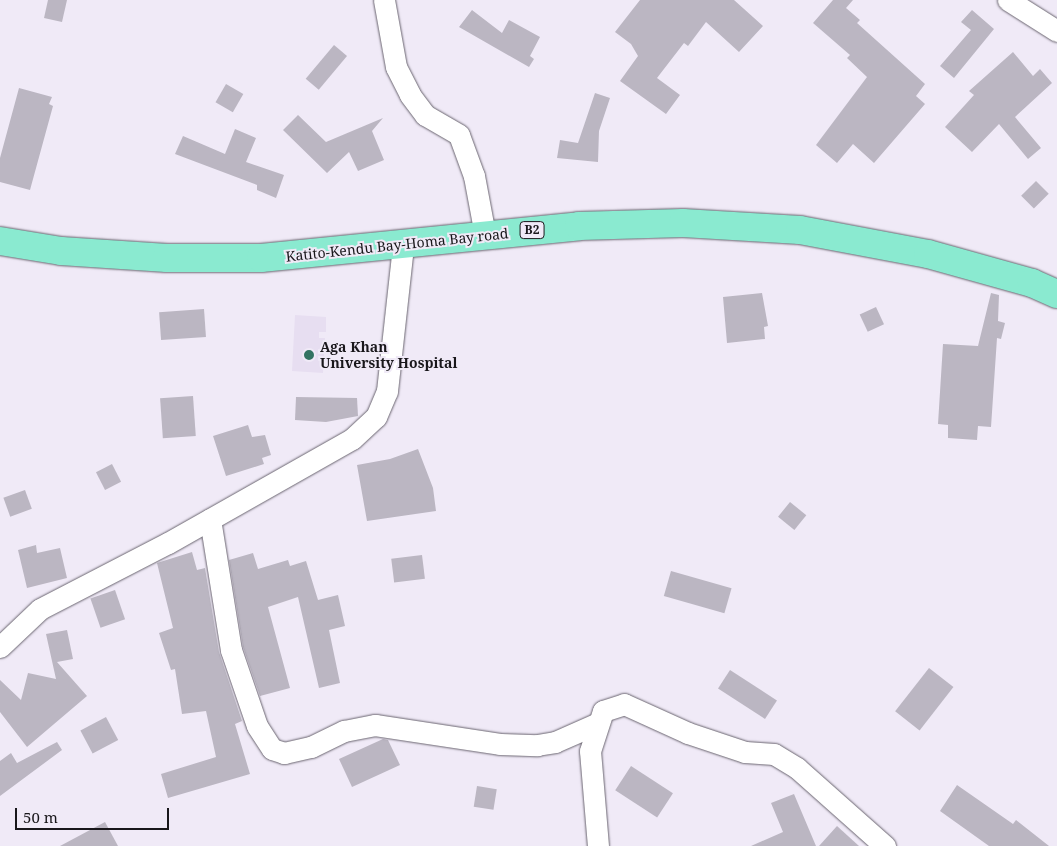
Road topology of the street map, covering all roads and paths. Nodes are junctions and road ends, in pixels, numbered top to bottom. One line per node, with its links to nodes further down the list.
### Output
1 (384, 0): 4 (street)
2 (1008, 0): 3 (street)
3 (1057, 31)
4 (485, 235): 6 (highway, Katito-Kendu Bay-Homa Bay road / B2); 7 (highway, Katito-Kendu Bay-Homa Bay road / B2)
5 (0, 241): 6 (highway, Katito-Kendu Bay-Homa Bay road / B2)
6 (403, 246): 8 (street)
7 (1057, 294)
8 (210, 519): 9 (street); 10 (street)
9 (0, 647)
10 (596, 724): 11 (street); 12 (street)
11 (598, 846)
12 (885, 846)

